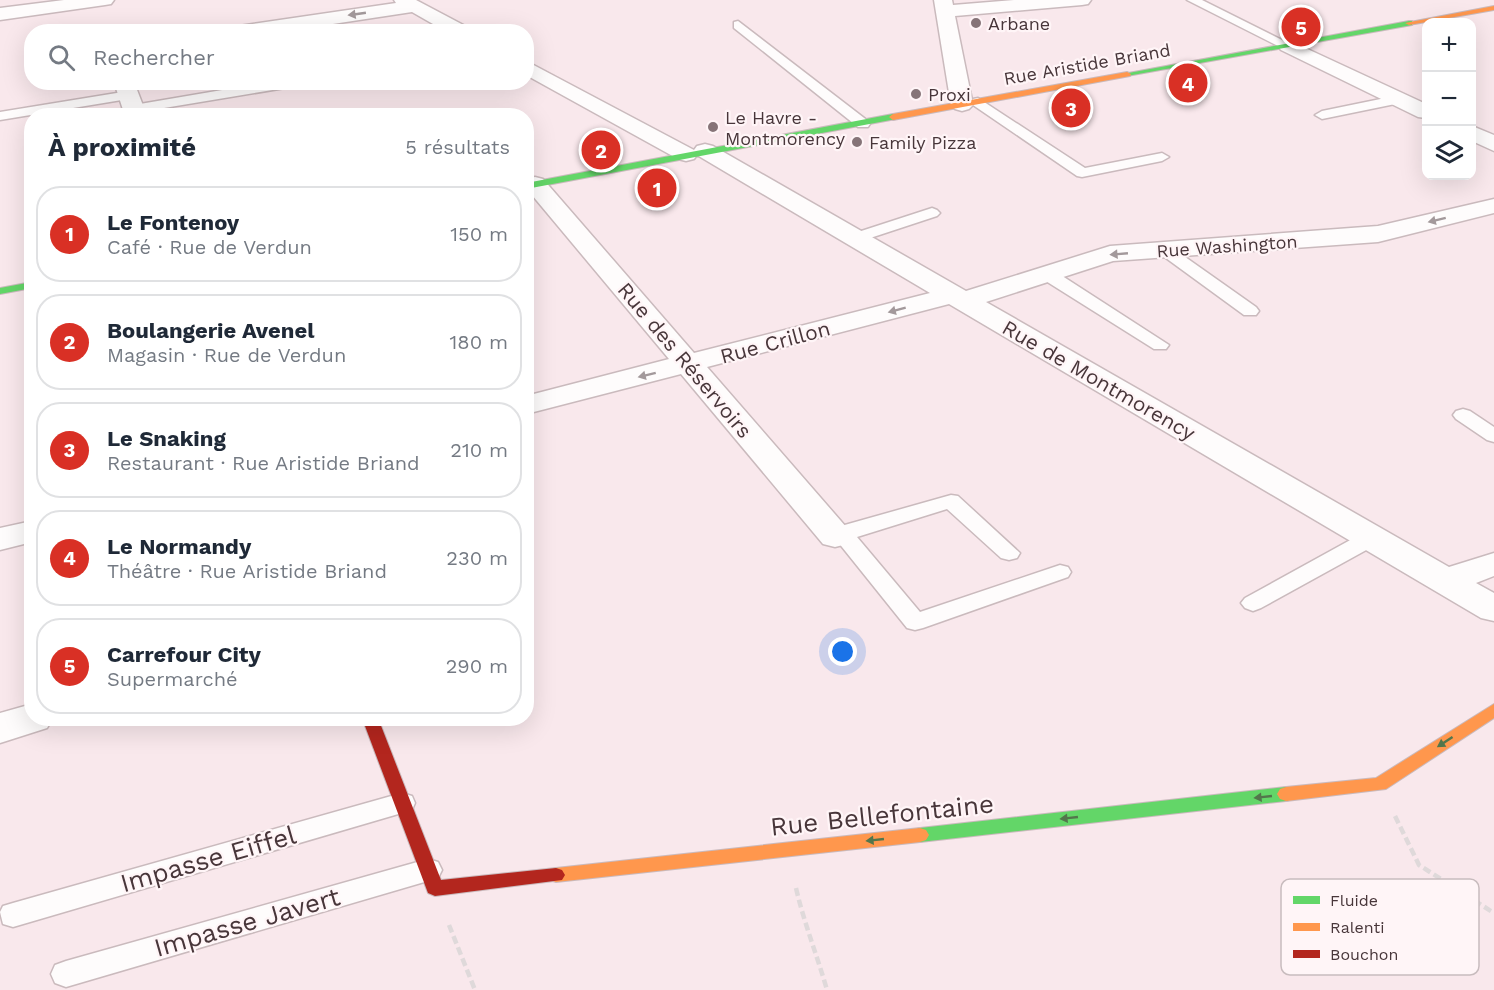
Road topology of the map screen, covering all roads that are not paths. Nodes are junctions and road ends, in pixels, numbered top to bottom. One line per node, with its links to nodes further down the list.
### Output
1 (105, 0): 7 (street)
2 (1082, 0): 5 (street)
3 (1193, 0): 11 (lane)
4 (409, 3): 8 (street, one-way to 8); 9 (street)
5 (944, 5): 16 (street)
6 (1494, 8): 11 (main road, Rue Aristide Briand)
7 (0, 14)
8 (286, 24)
9 (447, 24)
10 (738, 25): 22 (lane)
11 (1288, 46): 14 (street); 16 (main road, Rue Aristide Briand)
12 (534, 71): 25 (street, Rue de Montmorency)
13 (227, 90): 15 (lane)
14 (1400, 99): 18 (street); 20 (lane)
15 (131, 101): 17 (lane)
16 (970, 104): 22 (main road, Rue Aristide Briand); 27 (lane)
17 (70, 108)
18 (1422, 110)
19 (24, 113): 21 (lane)
20 (1322, 115)
21 (0, 116)
22 (863, 124): 25 (main road, Rue Aristide Briand)
23 (1476, 135): 24 (street)
24 (1494, 144)
25 (695, 152): 29 (main road, Rue Aristide Briand); 33 (street, Rue de Montmorency)
26 (1494, 153): 28 (street)
27 (1162, 157)
28 (1476, 157)
29 (534, 184)
30 (534, 188): 41 (street, Rue des Réservoirs)
31 (1494, 206): 34 (street, Rue Washington, one-way to 34)
32 (932, 213): 33 (lane)
33 (855, 238): 38 (street, Rue de Montmorency)
34 (1165, 250): 35 (street, Rue Washington, one-way to 35); 39 (lane)
35 (1047, 274): 38 (street, Rue Washington); 40 (lane)
36 (24, 286): 37 (main road)
37 (0, 289)
38 (958, 298): 41 (street, Rue Crillon, one-way to 41); 47 (street, Rue de Montmorency)
39 (1250, 311)
40 (1160, 345)
41 (689, 364): 42 (street, Rue Crillon, one-way to 42); 46 (street, Rue des Réservoirs)
42 (534, 403)
43 (1463, 415): 44 (lane)
44 (1494, 436)
45 (24, 533): 48 (street)
46 (838, 535): 49 (lane); 51 (lane)
47 (1371, 538): 52 (street, Rue de Montmorency); 53 (lane)
48 (0, 539)
49 (1009, 553)
50 (1494, 564): 52 (street)
51 (1060, 572)
52 (1445, 581): 54 (street, Rue de Montmorency)
53 (1253, 603)
54 (1494, 609)
55 (1494, 710): 60 (main road, Rue Bellefontaine, one-way to 60)
56 (24, 721): 58 (street)
57 (373, 726): 59 (main road, Rue Bellefontaine)
58 (0, 728)
59 (402, 803): 60 (main road, Rue Bellefontaine); 61 (lane, Impasse Eiffel)
60 (428, 870): 62 (lane, Impasse Javert)
61 (13, 915)
62 (66, 974)

